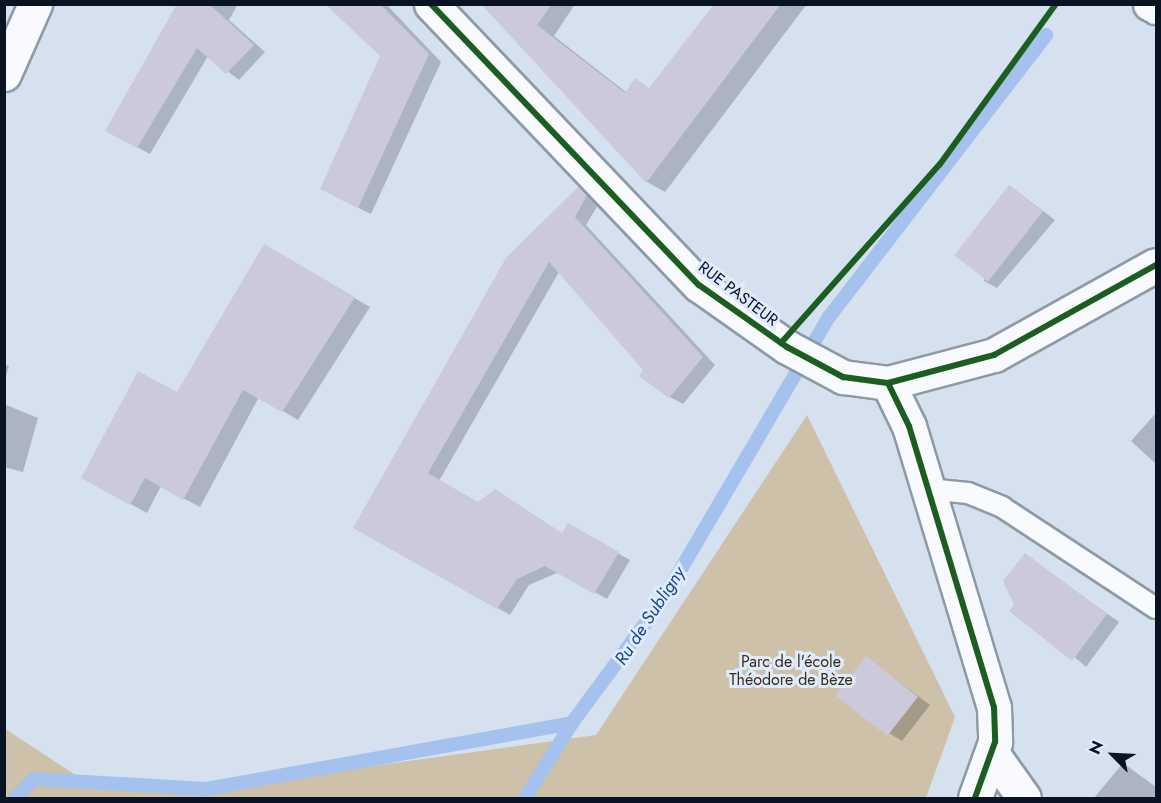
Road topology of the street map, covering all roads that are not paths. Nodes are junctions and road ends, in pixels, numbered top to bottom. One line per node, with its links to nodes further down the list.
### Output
1 (35, 4): 5 (street)
2 (431, 4): 7 (street, RUE PASTEUR)
3 (1150, 4): 4 (street)
4 (1156, 7)
5 (10, 60)
6 (1156, 265): 7 (street)
7 (888, 383): 8 (street)
8 (928, 489): 9 (lane); 10 (street)
9 (1156, 608)
10 (993, 753): 11 (street); 12 (street)
11 (975, 798)
12 (1024, 798)

